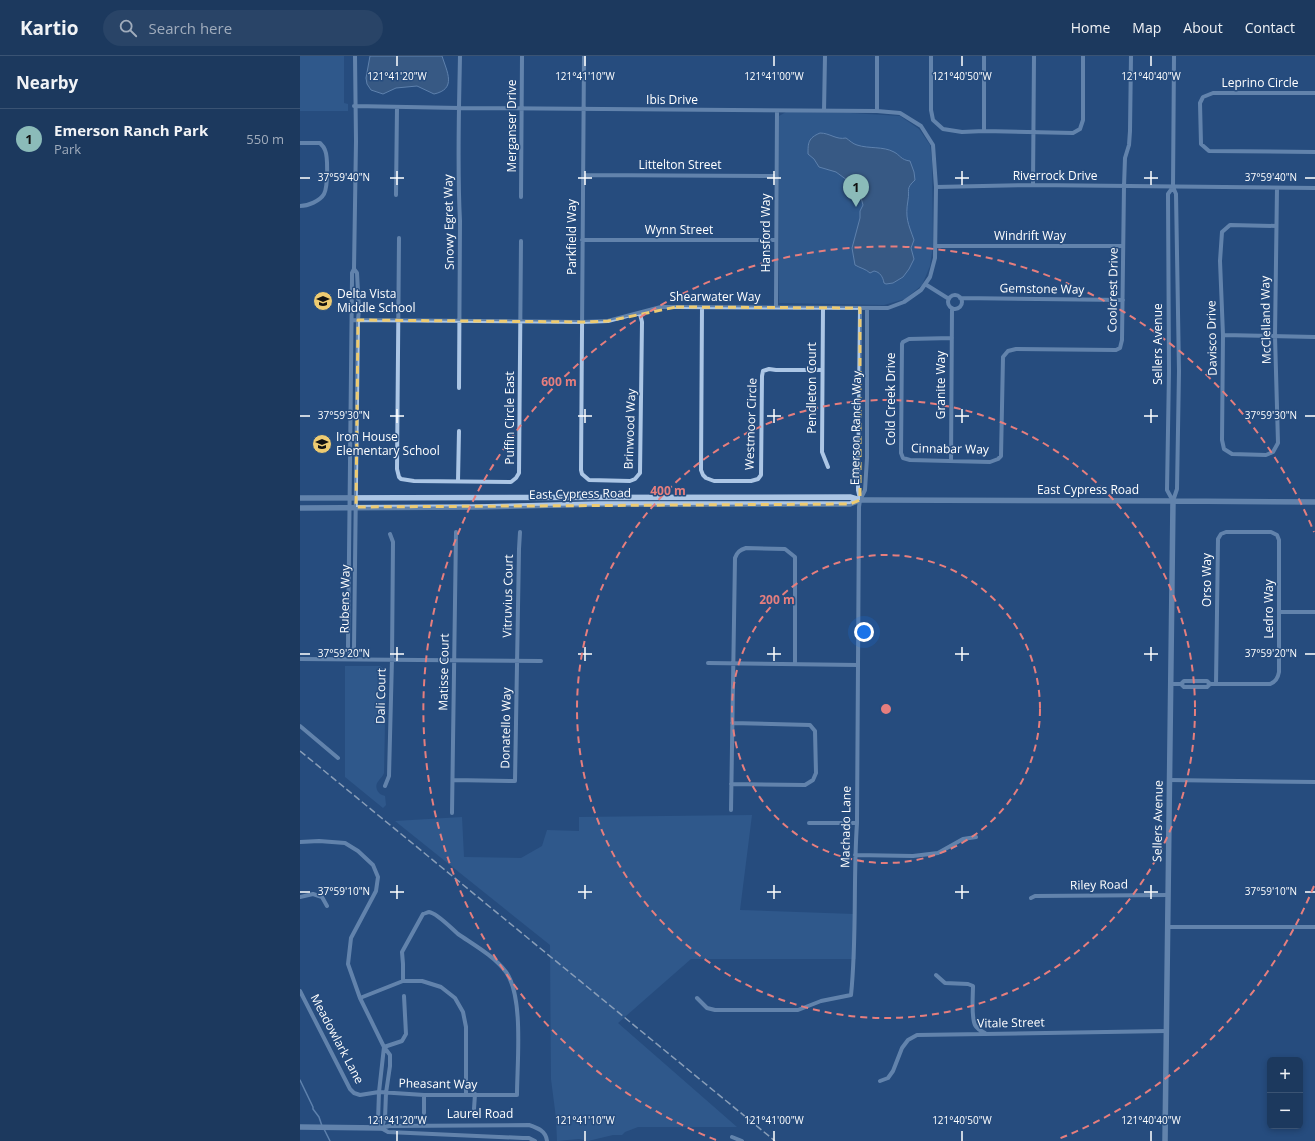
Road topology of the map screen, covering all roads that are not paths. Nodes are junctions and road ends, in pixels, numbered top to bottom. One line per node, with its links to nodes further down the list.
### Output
1 (355, 56): 14 (street)
2 (460, 56): 16 (street, Snowy Egret Way)
3 (522, 56): 17 (street, Merganser Drive)
4 (584, 56): 18 (street, Parkfield Way)
5 (825, 56): 20 (street)
6 (877, 56): 21 (street)
7 (930, 56): 22 (street)
8 (984, 56): 22 (street)
9 (1034, 56): 23 (street)
10 (1083, 56): 23 (street)
11 (1131, 56): 29 (street, Coolcrest Drive)
12 (1174, 56): 31 (street, Sellers Avenue)
13 (1315, 93): 25 (street, Leprino Circle)
14 (354, 106): 15 (street, Ibis Drive); 44 (street)
15 (396, 107): 16 (street, Ibis Drive); 34 (street)
16 (459, 108): 17 (street, Ibis Drive); 59 (street, Snowy Egret Way)
17 (522, 109): 18 (street, Ibis Drive); 35 (street, Merganser Drive)
18 (583, 109): 19 (street, Ibis Drive); 26 (street, Parkfield Way)
19 (777, 110): 20 (street, Ibis Drive); 27 (street, Hansford Way)
20 (824, 111): 21 (street, Ibis Drive)
21 (877, 111): 30 (street, Ibis Drive)
22 (984, 130): 23 (street)
23 (1033, 132): 28 (street)
24 (300, 142): 36 (street)
25 (1315, 152)
26 (583, 175): 27 (street, Littelton Street); 40 (street, Parkfield Way)
27 (777, 176): 41 (street, Hansford Way)
28 (1033, 185): 29 (street, Riverrock Drive); 30 (street, Riverrock Drive)
29 (1124, 186): 31 (street, Riverrock Drive); 43 (street, Coolcrest Drive)
30 (936, 187): 42 (street, Shearwater Way)
31 (1173, 187): 32 (street, Riverrock Drive); 79 (street, Sellers Avenue); 79 (street, Sellers Avenue)
32 (1277, 188): 33 (street, Riverrock Drive); 37 (street, McClelland Way)
33 (1315, 188)
34 (396, 195)
35 (521, 197)
36 (300, 206)
37 (1276, 226): 62 (street, Davisco Drive); 63 (street, McClelland Way)
38 (399, 238): 58 (street)
39 (520, 240): 60 (street, Puffin Circle East)
40 (582, 240): 41 (street, Wynn Street); 61 (street, Parkfield Way)
41 (776, 240): 50 (street, Hansford Way)
42 (936, 246): 43 (street, Windrift Way); 45 (street, Shearwater Way)
43 (1123, 246): 48 (street, Coolcrest Drive)
44 (354, 269): 56 (street); 57 (street)
45 (925, 284): 46 (street); 53 (street, Shearwater Way)
46 (949, 298): 47 (street); 54 (street)
47 (960, 298): 48 (street, Gemstone Way); 54 (street)
48 (1123, 300): 71 (street, Coolcrest Drive)
49 (702, 307): 50 (street, Shearwater Way); 55 (street, Shearwater Way); 66 (street, Westmoor Circle)
50 (776, 307): 51 (street, Shearwater Way)
51 (823, 308): 52 (street, Shearwater Way); 66 (street, Pendleton Court)
52 (860, 308): 53 (street, Shearwater Way); 78 (street, Emerson Ranch Way)
53 (867, 308): 78 (street, Emerson Ranch Way)
54 (952, 308): 65 (street, Granite Way)
55 (640, 314): 61 (street, Shearwater Way); 61 (street, Brinwood Way)
56 (352, 320): 57 (street, Shearwater Way); 76 (street)
57 (358, 320): 58 (street, Shearwater Way); 77 (street)
58 (398, 321): 59 (street, Shearwater Way); 74 (street, Puffin Circle East)
59 (460, 321): 60 (street, Shearwater Way); 67 (street, Snowy Egret Way)
60 (520, 321): 61 (street, Shearwater Way); 74 (street, Puffin Circle East)
61 (582, 322)
62 (1223, 336): 63 (street); 69 (street, Davisco Drive)
63 (1275, 336): 64 (street); 69 (street, McClelland Way)
64 (1315, 337)
65 (952, 338): 70 (street, Cold Creek Drive); 72 (street, Granite Way)
66 (822, 370): 73 (street, Pendleton Court)
67 (459, 388)
68 (459, 430): 74 (street)
69 (1273, 452)
70 (903, 458): 72 (street, Cinnabar Way)
71 (998, 459): 72 (street, Cinnabar Way)
72 (951, 461)
73 (828, 467)
74 (458, 482)
75 (300, 498): 76 (street, East Cypress Road)
76 (350, 498): 77 (street, East Cypress Road); 82 (street)
77 (356, 498): 78 (street, East Cypress Road); 82 (street)
78 (860, 500): 79 (street, East Cypress Road); 82 (street, East Cypress Road); 98 (street, Machado Lane)
79 (1173, 501): 80 (street, East Cypress Road); 99 (street, Sellers Avenue)
80 (1315, 502)
81 (300, 508): 82 (street, East Cypress Road)
82 (353, 508): 90 (street, Rubens Way)
83 (456, 532): 92 (street, Matisse Court)
84 (520, 532): 93 (street, Vitruvius Court)
85 (390, 534): 91 (street, Dali Court)
86 (1277, 535): 87 (street, Ledro Way); 100 (street, Orso Way)
87 (1279, 612): 88 (street); 100 (street, Ledro Way)
88 (1315, 612)
89 (300, 659): 90 (street)
90 (351, 659): 91 (street)
91 (392, 659): 92 (street); 108 (street, Dali Court)
92 (454, 660): 93 (street); 104 (street, Matisse Court)
93 (517, 661): 94 (street); 104 (street, Donatello Way)
94 (541, 661)
95 (708, 663): 96 (street)
96 (733, 663): 97 (street); 97 (street); 101 (street)
97 (795, 664): 98 (street)
98 (858, 665): 112 (street, Machado Lane)
99 (1171, 684): 100 (street); 105 (street, Sellers Avenue)
100 (1216, 684)
101 (732, 723): 107 (street); 107 (street)
102 (300, 726): 103 (street)
103 (338, 758)
104 (453, 780): 110 (street, Matisse Court)
105 (1170, 780): 106 (street); 116 (street, Sellers Avenue)
106 (1315, 782)
107 (731, 784): 109 (street)
108 (385, 786)
109 (731, 810)
110 (452, 813)
111 (809, 823): 112 (street)
112 (857, 823): 115 (street, Machado Lane)
113 (976, 837): 115 (street)
114 (300, 842): 126 (street)
115 (855, 855): 127 (street, Machado Lane)
116 (1168, 895): 118 (street, Riley Road); 120 (street, Sellers Avenue)
117 (300, 897): 119 (street)
118 (1031, 898)
119 (327, 906)
120 (1168, 927): 121 (street); 128 (street, Sellers Avenue)
121 (1315, 927)
122 (936, 976): 129 (street)
123 (403, 981): 126 (street); 136 (street); 137 (street, Pheasant Way)
124 (300, 991): 134 (street, Meadowlark Lane)
125 (404, 996): 130 (street)
126 (360, 998): 130 (street)
127 (697, 998)
128 (1166, 1031): 129 (street, Vitale Street); 146 (street, Sellers Avenue)
129 (985, 1033): 131 (street, Vitale Street)
130 (384, 1047): 132 (street); 133 (street)
131 (880, 1081)
132 (379, 1092): 133 (street, Pheasant Way); 134 (street, Pheasant Way); 141 (street)
133 (386, 1092): 135 (street, Pheasant Way); 141 (street)
134 (360, 1094)
135 (424, 1094): 136 (street, Pheasant Way); 139 (street)
136 (466, 1094): 137 (street, Pheasant Way)
137 (475, 1094): 138 (street)
138 (474, 1109)
139 (424, 1112)
140 (300, 1127): 141 (street, Laurel Road)
141 (381, 1128): 143 (street, Laurel Road); 144 (street, Laurel Road)
142 (732, 1137): 145 (street)
143 (535, 1141)
144 (547, 1141)
145 (742, 1141)
146 (1165, 1141)

